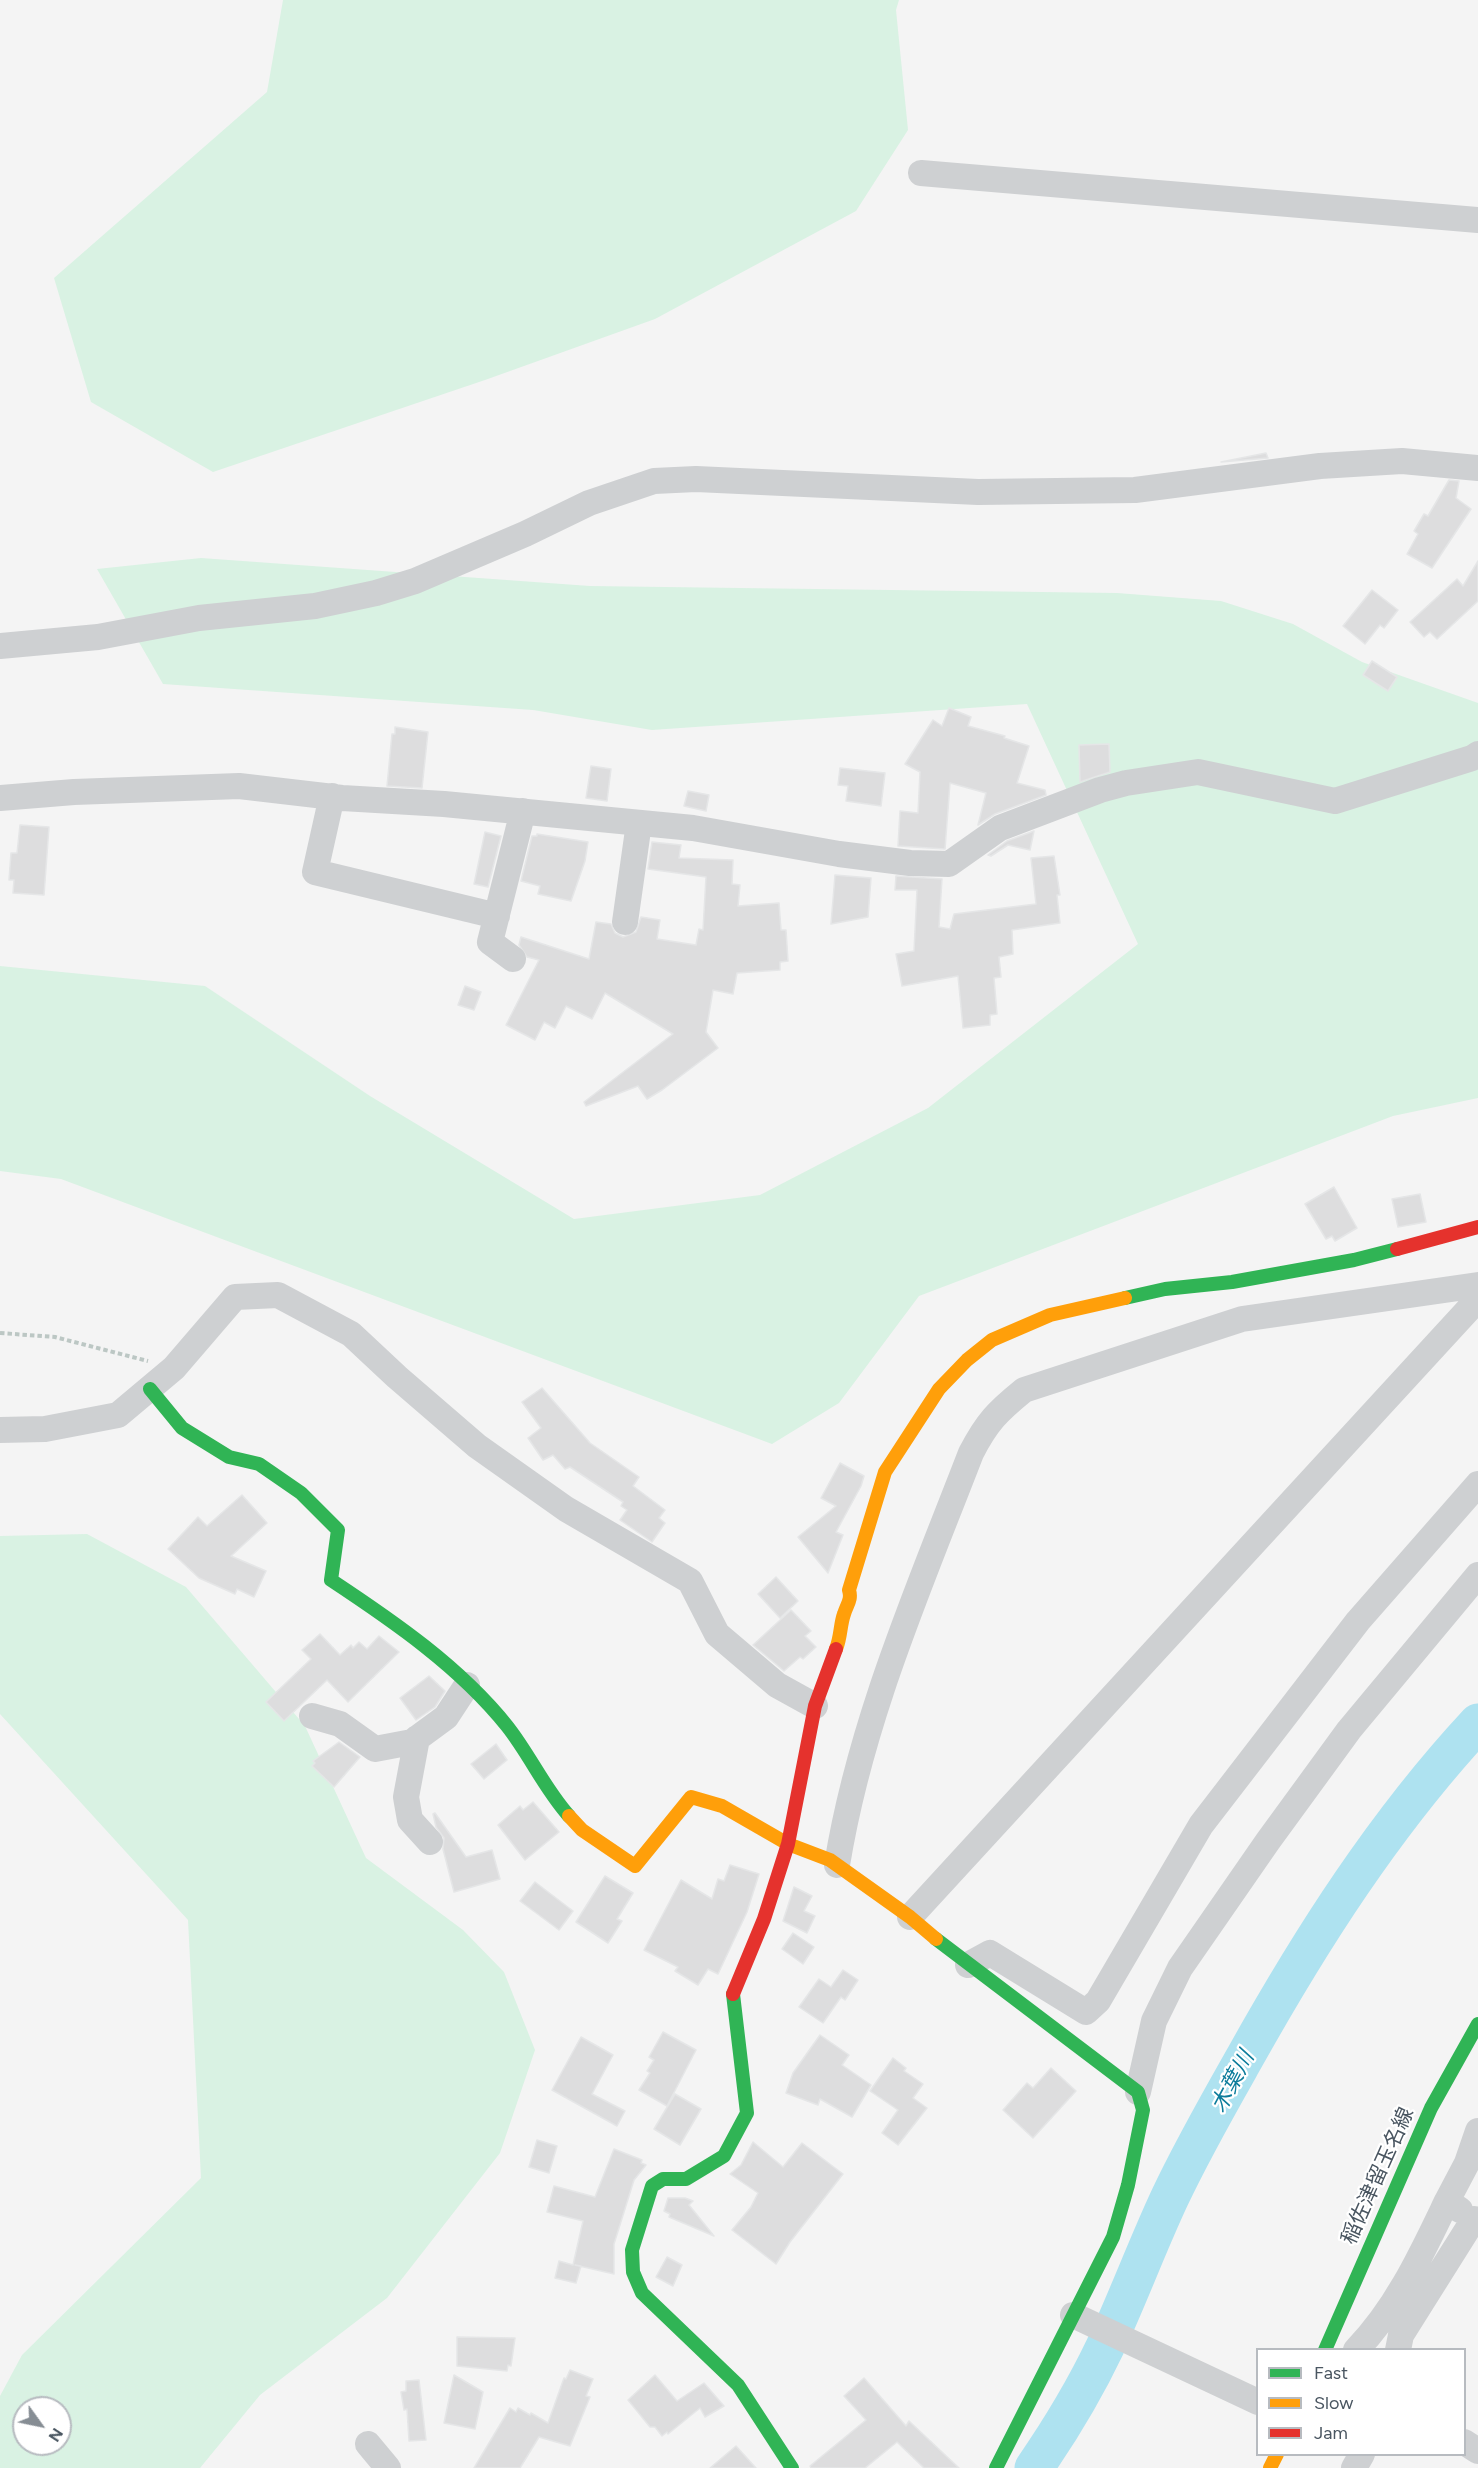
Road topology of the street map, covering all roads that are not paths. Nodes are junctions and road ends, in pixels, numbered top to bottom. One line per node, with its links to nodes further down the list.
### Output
1 (921, 173): 2 (street)
2 (1478, 220)
3 (1478, 468): 4 (street)
4 (0, 646)
5 (1478, 754): 9 (street)
6 (332, 796): 7 (street); 8 (street); 10 (street)
7 (0, 798)
8 (523, 811): 9 (street); 10 (street)
9 (639, 823): 11 (street)
10 (497, 916): 12 (street)
11 (625, 922)
12 (513, 959)
13 (1476, 1233): 21 (street)
14 (1478, 1285): 26 (street)
15 (1478, 1299): 27 (street)
16 (150, 1389): 17 (street); 20 (street); 21 (street)
17 (0, 1430)
18 (1478, 1484): 28 (street)
19 (1478, 1575): 30 (street)
20 (467, 1685): 23 (street); 25 (street)
21 (815, 1706): 25 (street)
22 (312, 1716): 23 (street)
23 (417, 1738): 24 (street)
24 (430, 1842)
25 (788, 1844): 26 (street); 41 (street)
26 (837, 1865): 27 (street)
27 (910, 1917): 28 (street)
28 (968, 1965): 30 (street)
29 (1478, 2024): 35 (street, 稲佐津留玉名線)
30 (1138, 2092): 34 (street)
31 (1478, 2131): 32 (street)
32 (1447, 2201): 33 (street); 36 (street)
33 (1476, 2221): 37 (street)
34 (1079, 2318): 38 (street); 42 (street)
35 (1325, 2348)
36 (1357, 2348)
37 (1398, 2348)
38 (1256, 2402)
39 (368, 2444): 40 (street)
40 (388, 2468)
41 (792, 2468)
42 (996, 2468)

